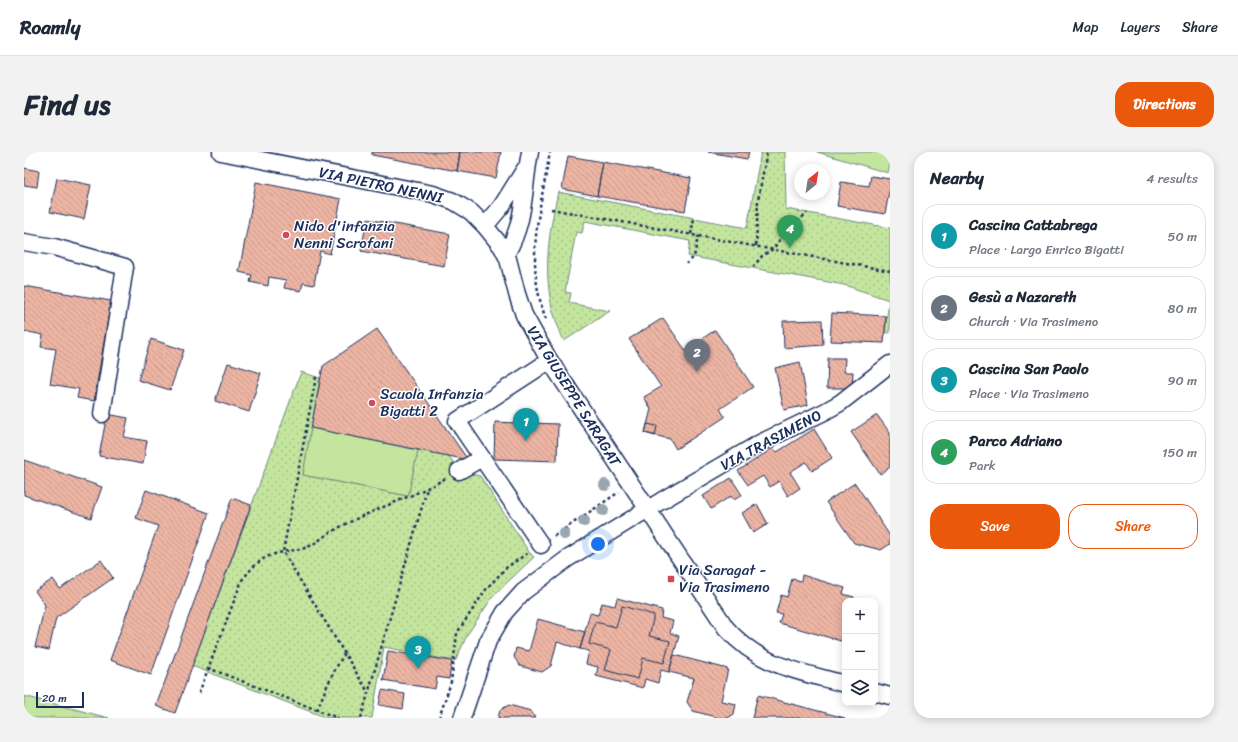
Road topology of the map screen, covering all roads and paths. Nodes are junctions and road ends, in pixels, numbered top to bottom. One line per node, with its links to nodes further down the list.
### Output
1 (550, 152): 18 (path)
2 (766, 152): 12 (path)
3 (231, 153): 8 (street, VIA PIETRO NENNI)
4 (528, 158): 8 (street); 14 (street)
5 (551, 209): 9 (path)
6 (807, 213): 13 (path)
7 (694, 218): 9 (path)
8 (485, 226): 14 (street, VIA GIUSEPPE SARAGAT)
9 (691, 234): 10 (path)
10 (698, 236): 12 (path); 15 (path)
11 (24, 242): 22 (street)
12 (756, 246): 13 (path)
13 (773, 248): 16 (path); 17 (path)
14 (506, 254): 19 (street, VIA GIUSEPPE SARAGAT)
15 (686, 264)
16 (753, 267)
17 (890, 270)
18 (547, 323)
19 (548, 358): 23 (street); 26 (street, VIA GIUSEPPE SARAGAT)
20 (890, 364): 26 (street, VIA TRASIMENO)
21 (316, 377): 28 (path)
22 (102, 414)
23 (482, 458): 24 (street); 27 (street)
24 (459, 471): 25 (path)
25 (427, 489): 28 (path); 32 (path)
26 (647, 510): 31 (street); 39 (street, VIA TRASIMENO)
27 (541, 545)
28 (283, 552): 29 (path); 30 (path)
29 (346, 653): 32 (path); 36 (path)
30 (208, 668): 33 (path); 36 (path)
31 (842, 683)
32 (368, 692): 38 (path)
33 (199, 693)
34 (878, 693): 35 (street)
35 (890, 696)
36 (317, 710): 37 (path)
37 (338, 718)
38 (361, 718)
39 (462, 718)

